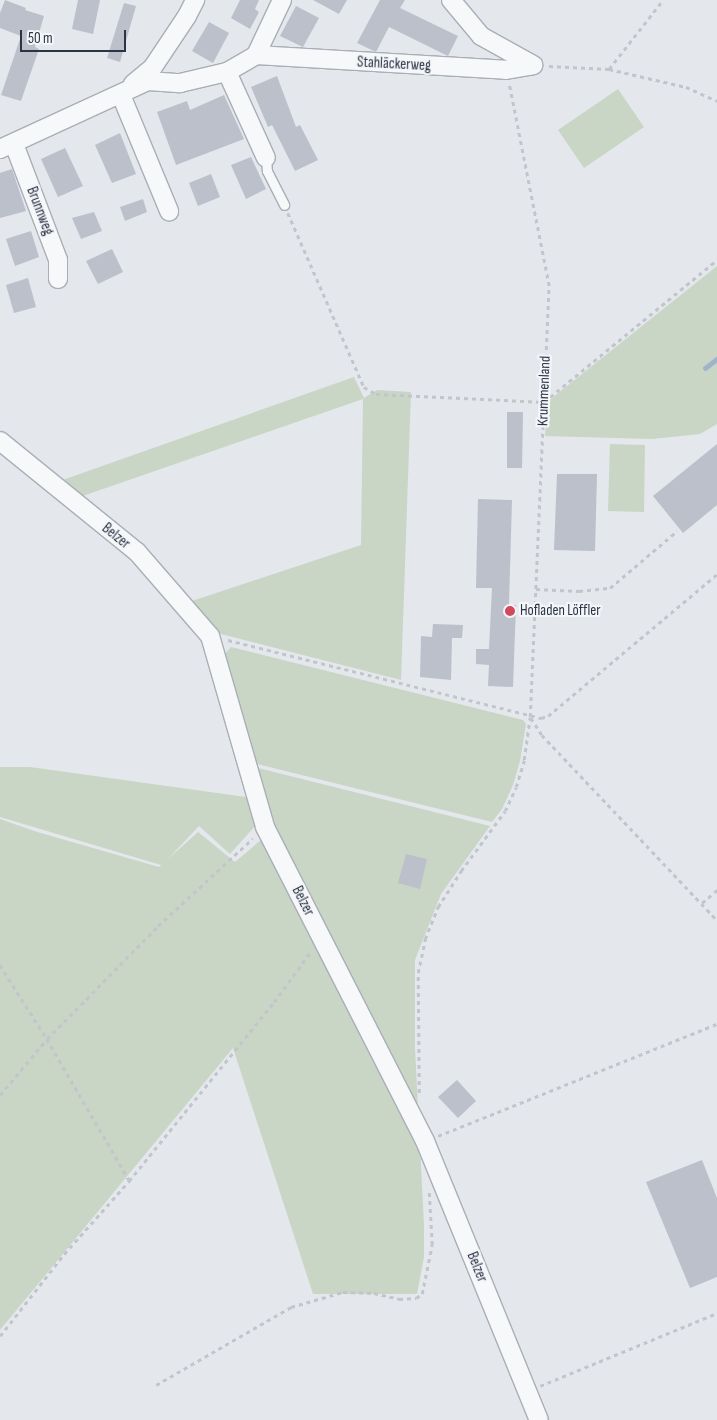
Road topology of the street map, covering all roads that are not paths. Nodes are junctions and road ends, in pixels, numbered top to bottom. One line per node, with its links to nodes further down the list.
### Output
1 (194, 0): 8 (street, Brunnweg)
2 (282, 0): 5 (street)
3 (452, 0): 4 (street)
4 (488, 40): 6 (street); 6 (street, Stahläckerweg)
5 (256, 55): 6 (street, Stahläckerweg); 7 (street, Brunnweg)
6 (499, 69)
7 (227, 72): 8 (street, Brunnweg); 10 (street)
8 (121, 95): 9 (street, Brunnweg); 12 (street)
9 (7, 147): 13 (street, Brunnweg)
10 (266, 158): 11 (lane)
11 (284, 205)
12 (169, 211)
13 (58, 279)
14 (0, 441): 15 (street, Belzer)
15 (538, 1420)

